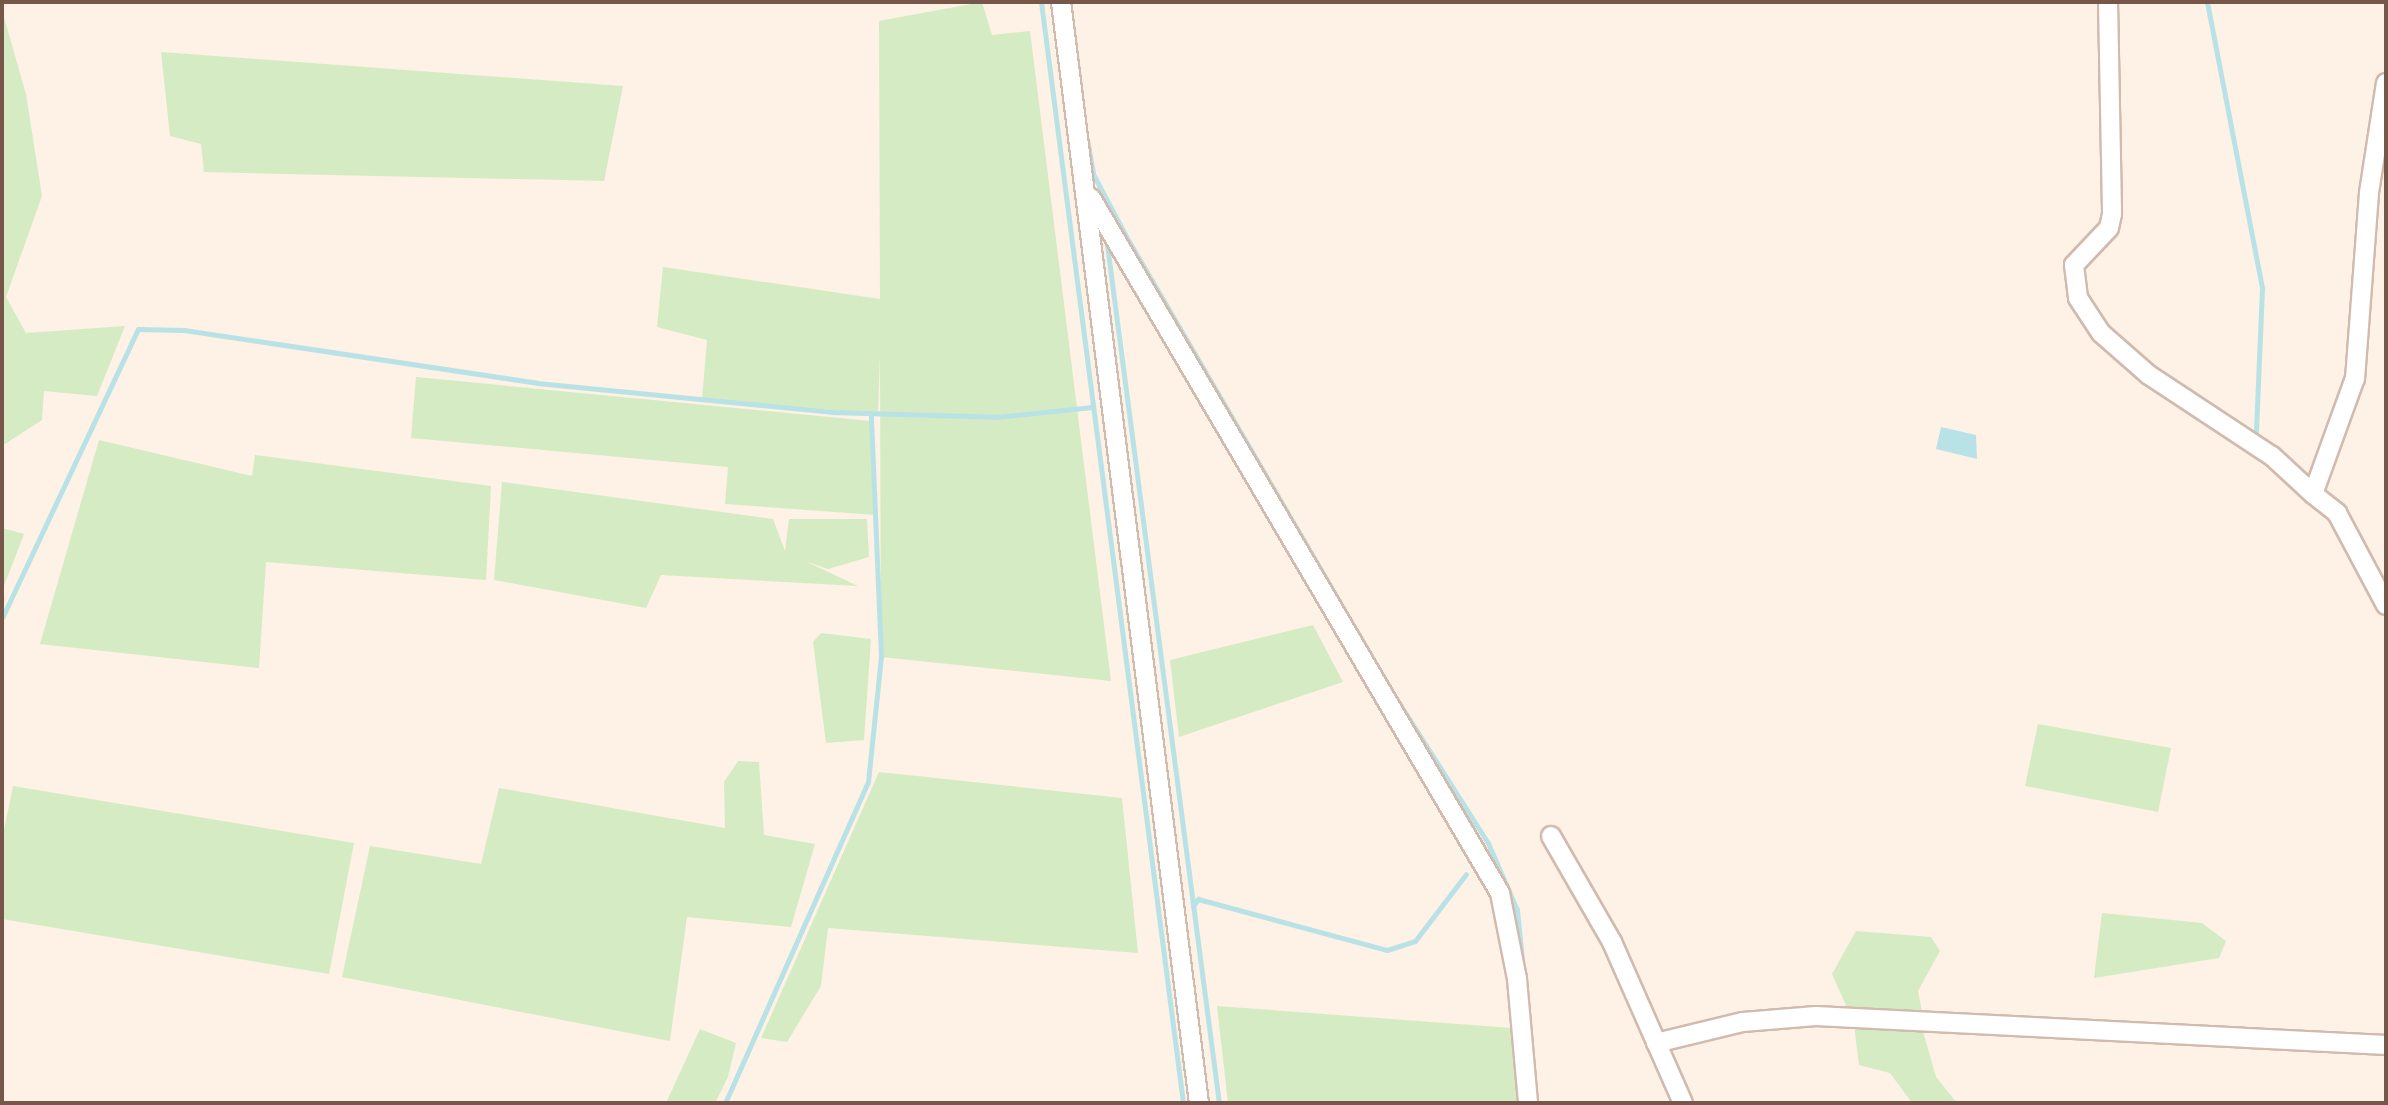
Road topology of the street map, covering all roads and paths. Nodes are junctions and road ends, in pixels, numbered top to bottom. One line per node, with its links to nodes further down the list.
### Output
1 (1061, 2): 4 (street)
2 (2108, 2): 5 (street)
3 (2386, 83): 5 (street)
4 (1085, 184): 10 (street); 11 (street)
5 (2313, 494): 6 (street)
6 (2386, 605)
7 (1551, 836): 8 (street)
8 (1656, 1043): 9 (street); 12 (street)
9 (2386, 1045)
10 (1199, 1103)
11 (1528, 1103)
12 (1683, 1103)

